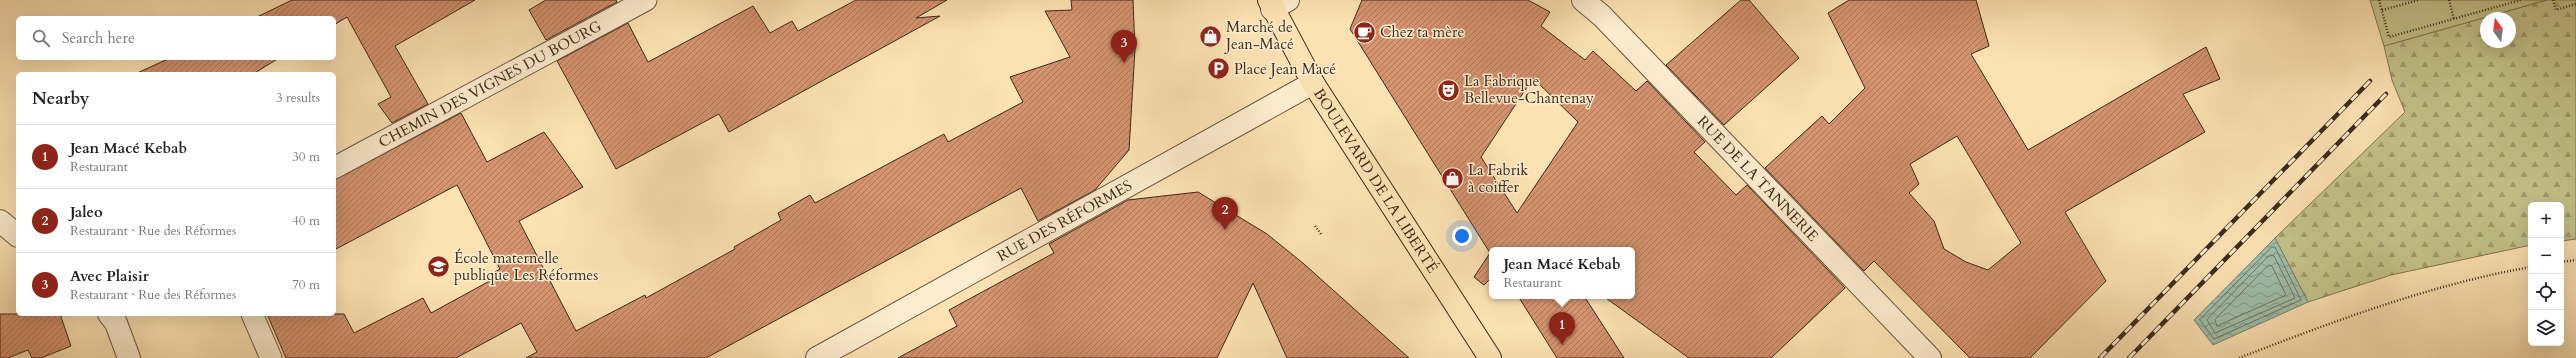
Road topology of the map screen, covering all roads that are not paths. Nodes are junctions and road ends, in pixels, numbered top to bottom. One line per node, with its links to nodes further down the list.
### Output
1 (646, 0): 5 (lane, CHEMIN DES VIGNES DU BOURG)
2 (1584, 0): 14 (street, RUE DE LA TANNERIE)
3 (1276, 3): 4 (main road, BOULEVARD DE LA LIBERTÉ)
4 (1313, 83): 12 (street, RUE DES RÉFORMES); 13 (main road, BOULEVARD DE LA LIBERTÉ)
5 (336, 167)
6 (0, 221): 7 (street)
7 (16, 234)
8 (110, 316): 10 (street)
9 (253, 316): 11 (lane)
10 (130, 358)
11 (271, 358)
12 (816, 358)
13 (1490, 358)
14 (1930, 358)

